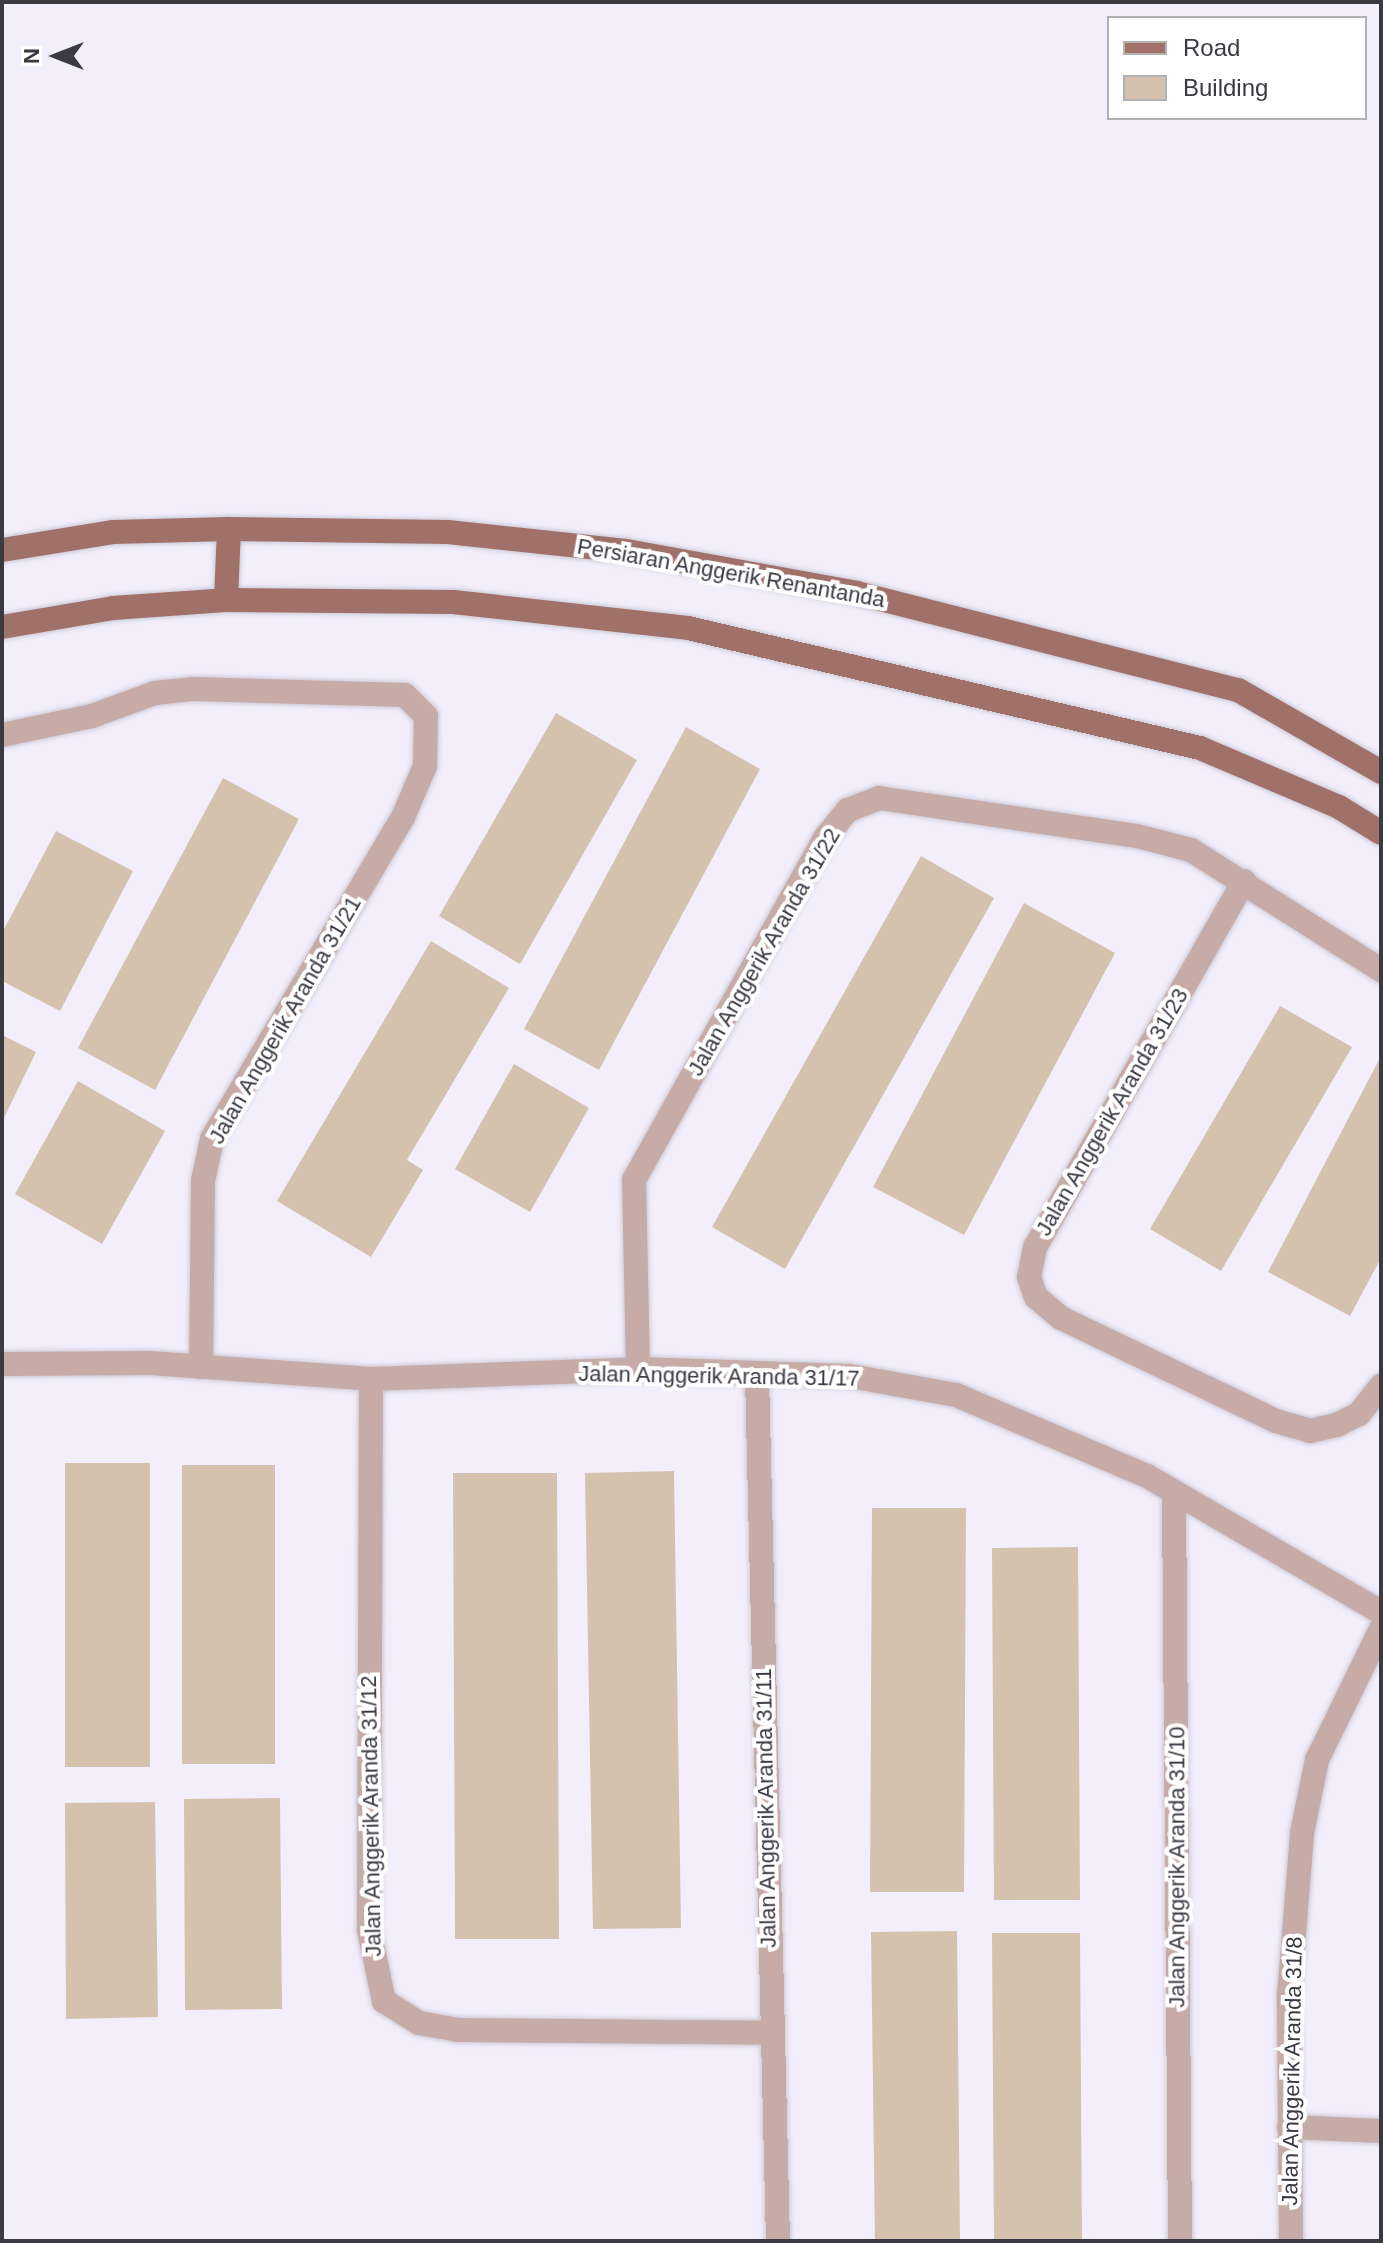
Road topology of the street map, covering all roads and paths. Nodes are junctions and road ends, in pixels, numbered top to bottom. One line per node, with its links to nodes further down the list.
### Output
1 (229, 529): 2 (main road, Persiaran Anggerik Renantanda); 3 (main road); 6 (main road, Persiaran Anggerik Renantanda)
2 (2, 550)
3 (226, 600): 4 (main road); 7 (main road)
4 (2, 627)
5 (2, 735): 11 (street, Jalan Anggerik Aranda 31/21)
6 (1381, 772)
7 (1381, 833)
8 (1244, 881): 9 (street, Jalan Anggerik Aranda 31/22); 12 (street, Jalan Anggerik Aranda 31/22); 15 (street, Jalan Anggerik Aranda 31/23)
9 (1381, 970)
10 (2, 1364): 11 (street, Jalan Anggerik Aranda 31/17)
11 (201, 1367): 14 (street, Jalan Anggerik Aranda 31/17)
12 (638, 1369): 13 (street, Jalan Anggerik Aranda 31/17); 14 (street, Jalan Anggerik Aranda 31/17)
13 (757, 1376): 16 (street, Jalan Anggerik Aranda 31/17); 19 (street, Jalan Anggerik Aranda 31/11)
14 (371, 1379): 19 (street, Jalan Anggerik Aranda 31/12)
15 (1381, 1386)
16 (1174, 1494): 17 (street, Jalan Anggerik Aranda 31/17); 23 (street, Jalan Anggerik Aranda 31/10)
17 (1381, 1612)
18 (1381, 1629): 20 (street, Jalan Anggerik Aranda 31/8)
19 (771, 2033): 22 (street, Jalan Anggerik Aranda 31/11)
20 (1289, 2127): 21 (street); 24 (street, Jalan Anggerik Aranda 31/8)
21 (1381, 2131)
22 (778, 2241)
23 (1180, 2241)
24 (1291, 2241)

